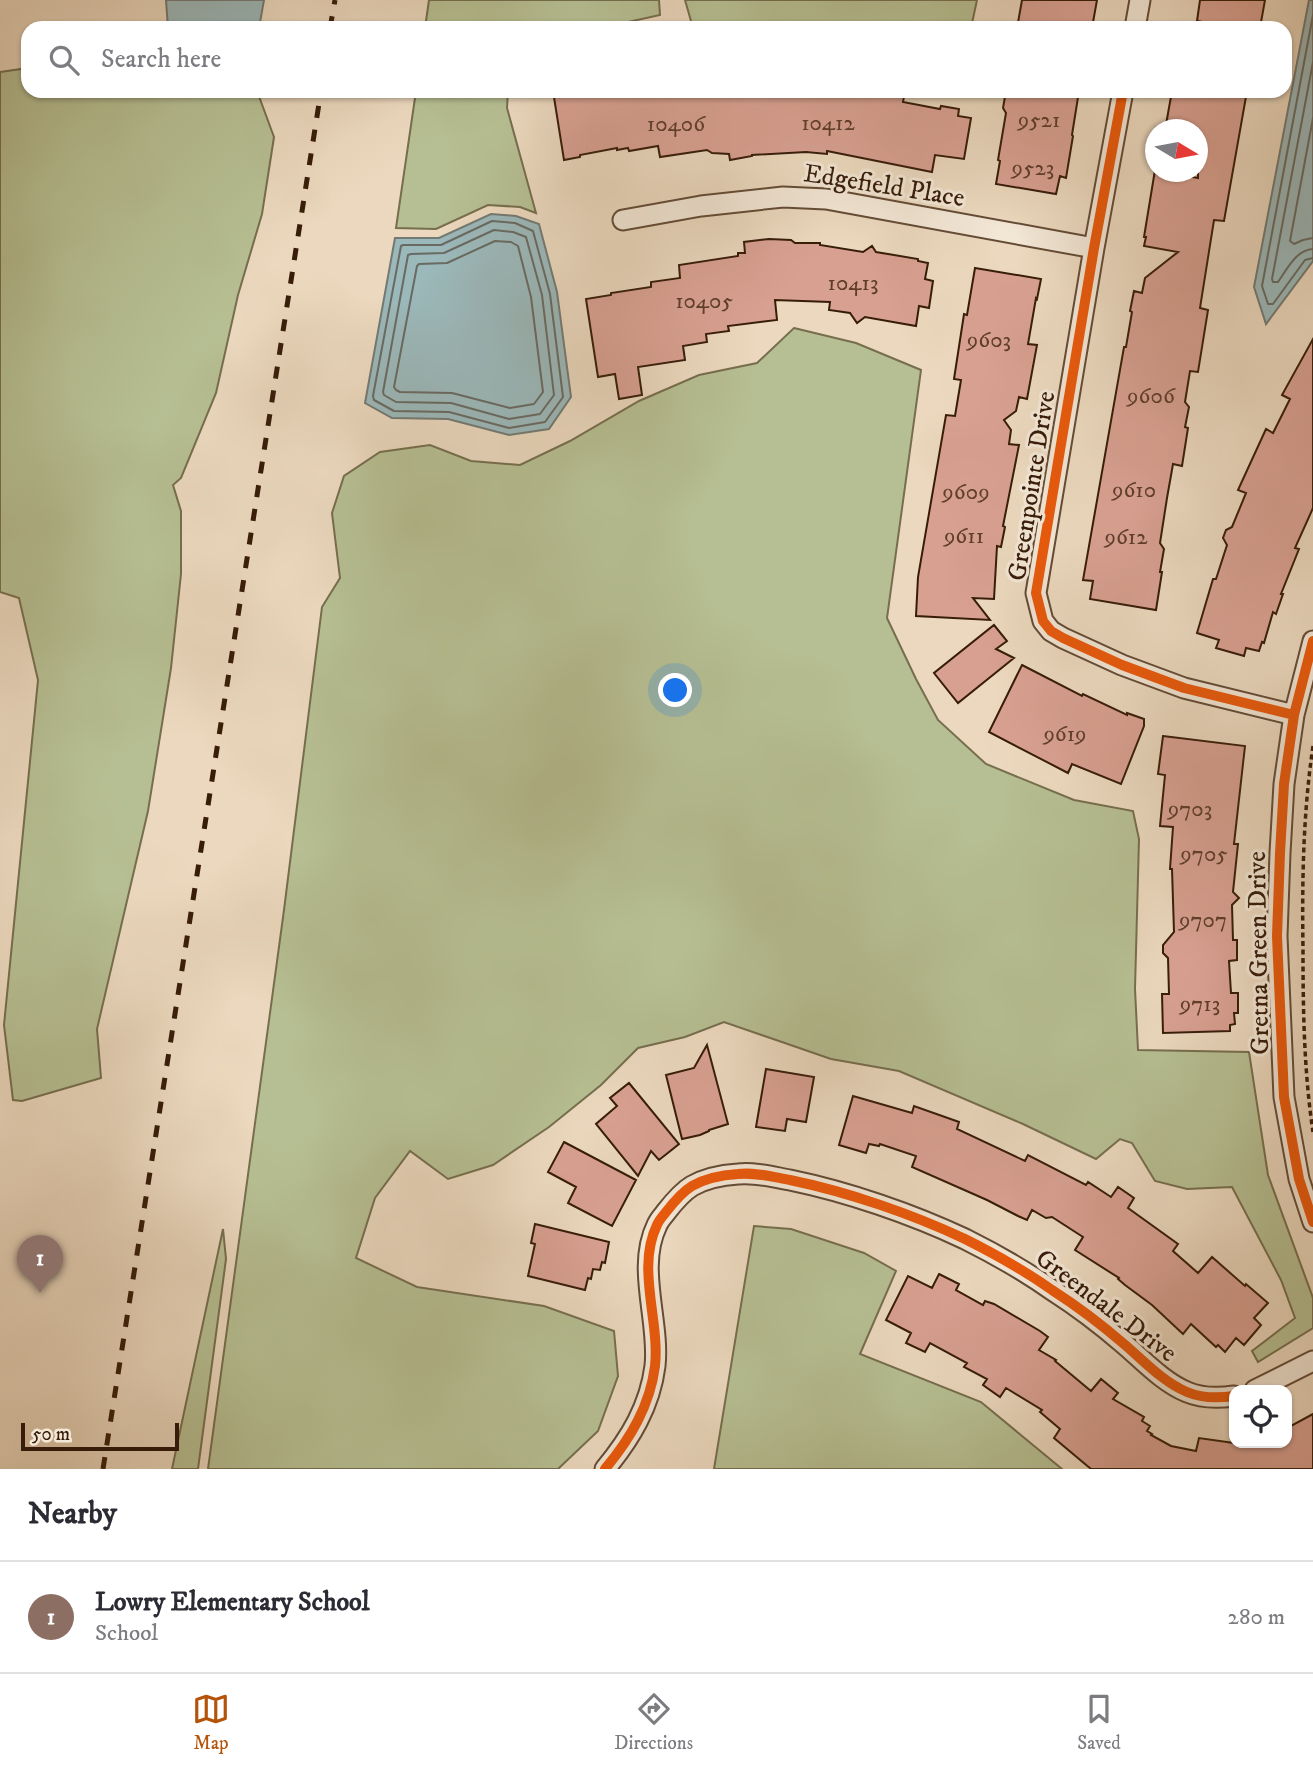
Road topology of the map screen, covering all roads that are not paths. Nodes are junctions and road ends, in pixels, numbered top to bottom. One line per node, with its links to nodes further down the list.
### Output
1 (1140, 0): 2 (street)
2 (1136, 21)
3 (1122, 98): 5 (street, Greenpointe Drive)
4 (624, 220): 5 (street, Edgefield Place)
5 (1094, 248): 7 (street, Greenpointe Drive)
6 (1313, 641): 7 (street, Gretna Green Drive)
7 (1294, 715): 8 (street, Gretna Green Drive)
8 (1313, 1222)
9 (1313, 1362): 10 (street)
10 (1265, 1385)
11 (1229, 1396): 12 (street, Greendale Drive)
12 (605, 1469)

